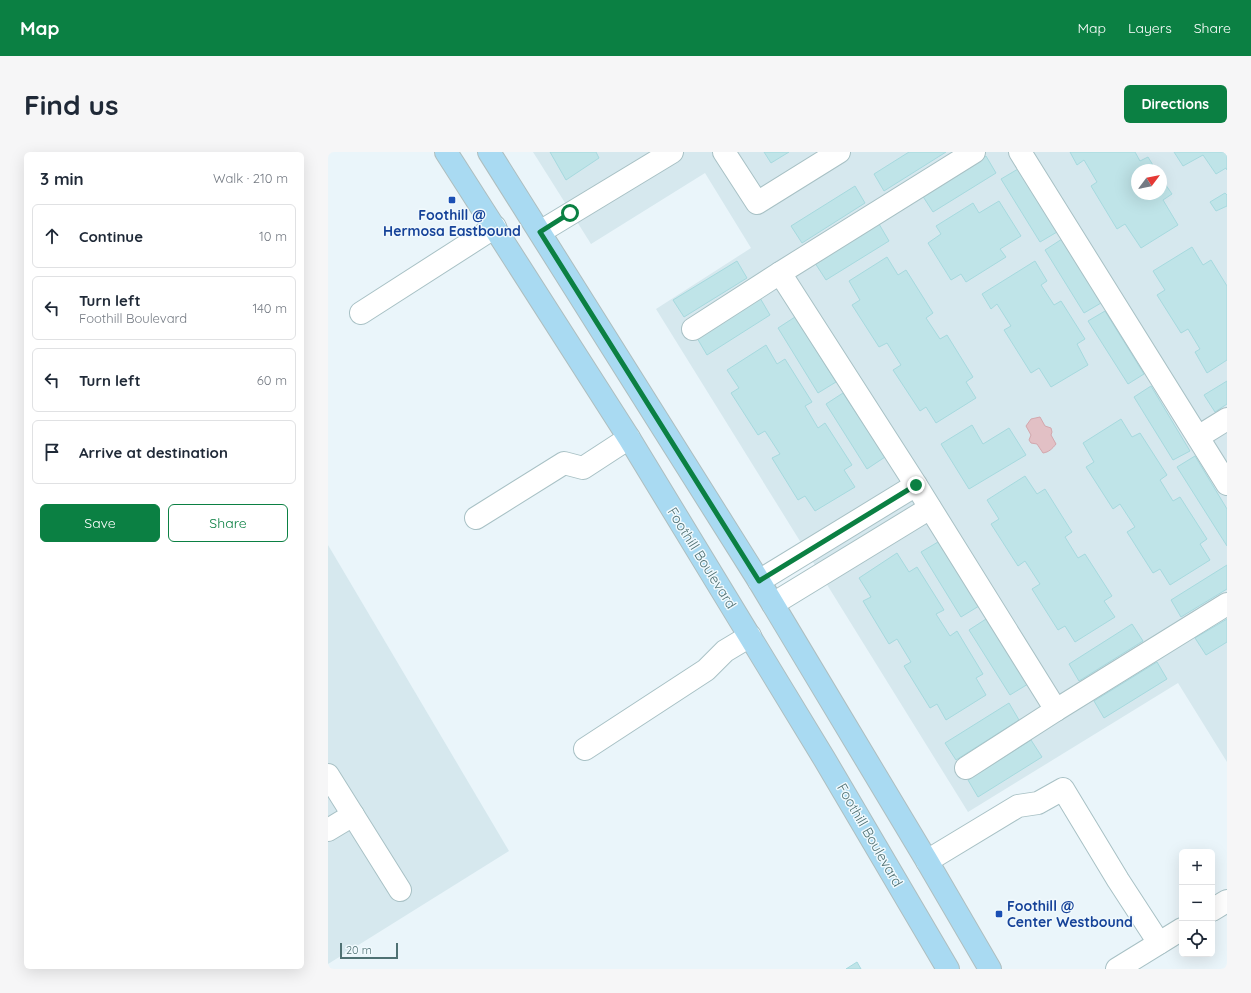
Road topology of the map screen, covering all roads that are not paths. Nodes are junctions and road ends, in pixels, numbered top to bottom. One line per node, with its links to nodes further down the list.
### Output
1 (446, 152): 8 (main road, Foothill Boulevard)
2 (489, 152): 9 (main road)
3 (724, 152): 4 (street)
4 (839, 152)
5 (974, 152): 10 (street)
6 (1020, 152): 14 (street)
7 (664, 154): 9 (street)
8 (495, 227): 11 (street); 15 (main road, Foothill Boulevard)
9 (540, 232): 20 (main road)
10 (780, 273): 12 (street); 17 (street)
11 (361, 313)
12 (693, 328)
13 (1227, 419): 14 (street)
14 (1198, 437): 16 (street)
15 (629, 438): 19 (street); 23 (main road, Foothill Boulevard)
16 (1227, 484)
17 (916, 485): 18 (street); 20 (street)
18 (930, 508): 21 (street); 24 (street)
19 (476, 518)
20 (759, 581): 21 (main road)
21 (773, 604): 30 (main road)
22 (1227, 604): 24 (street)
23 (750, 636): 25 (street); 36 (main road, Foothill Boulevard)
24 (1056, 710): 26 (street)
25 (585, 749)
26 (966, 768)
27 (328, 775): 28 (street)
28 (353, 815): 29 (street); 31 (street)
29 (328, 830)
30 (927, 861): 35 (street); 37 (main road)
31 (400, 890)
32 (1227, 901): 33 (street)
33 (1215, 908)
34 (1179, 931): 35 (street)
35 (1159, 943): 38 (street)
36 (948, 969)
37 (990, 969)
38 (1117, 969)

